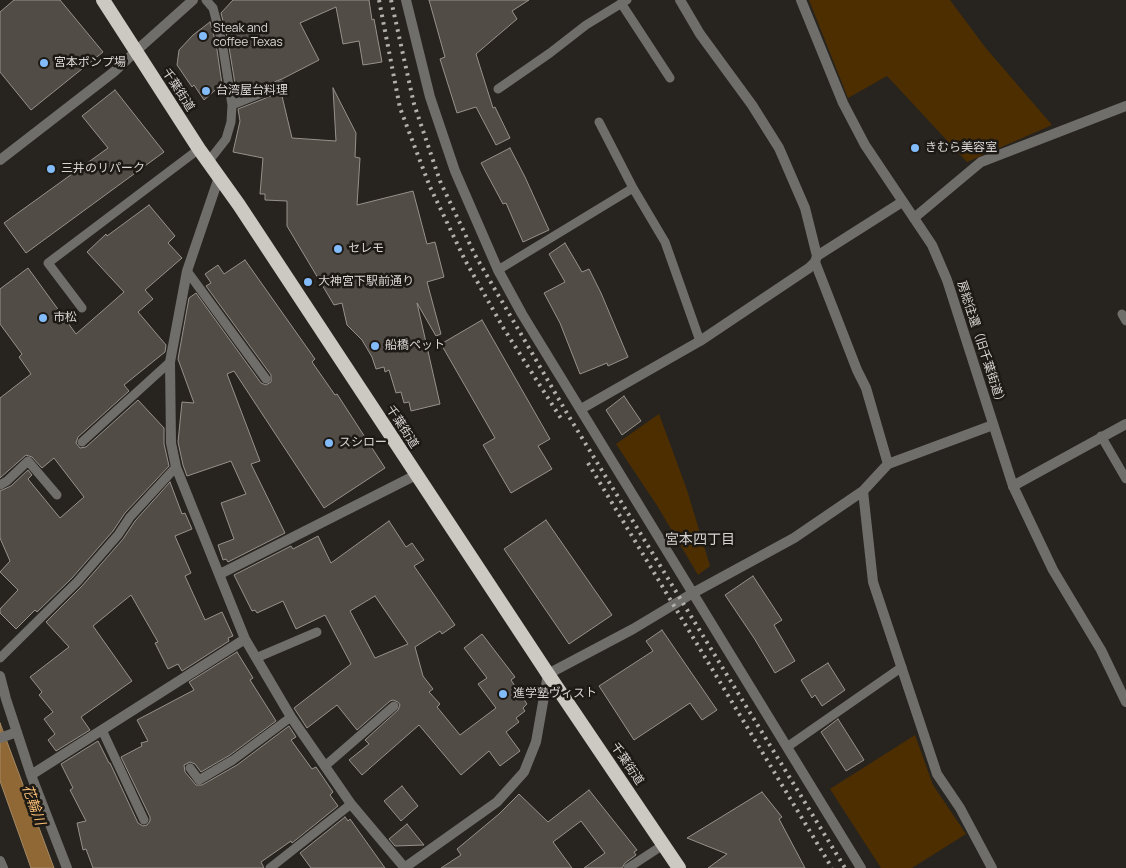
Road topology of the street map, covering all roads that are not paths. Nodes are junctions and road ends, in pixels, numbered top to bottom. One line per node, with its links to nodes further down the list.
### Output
1 (103, 0): 8 (highway, 千葉街道)
2 (193, 0): 8 (street)
3 (206, 0): 12 (lane)
4 (406, 0): 23 (street)
5 (680, 0): 22 (street)
6 (801, 0): 20 (street, 房総往還（旧千葉街道）)
7 (624, 2): 9 (lane); 11 (lane)
8 (136, 51): 15 (highway, 千葉街道); 16 (street)
9 (670, 78)
10 (281, 85): 12 (lane)
11 (498, 89)
12 (232, 105): 17 (lane)
13 (1126, 106): 21 (street)
14 (599, 122): 19 (lane)
15 (198, 149): 17 (highway, 千葉街道); 25 (lane)
16 (0, 160)
17 (208, 162): 18 (highway, 千葉街道)
18 (219, 177): 24 (street); 36 (highway, 千葉街道)
19 (633, 188): 23 (lane); 26 (lane)
20 (902, 202): 21 (street, 房総往還（旧千葉街道）); 22 (street)
21 (914, 218): 31 (street, 房総往還（旧千葉街道）)
22 (816, 259): 26 (street); 34 (street)
23 (498, 270): 29 (street)
24 (187, 271): 27 (street); 28 (lane)
25 (82, 308)
26 (700, 341): 29 (street)
27 (170, 362): 33 (lane); 35 (street)
28 (266, 380)
29 (580, 409): 43 (street)
30 (1126, 424): 32 (street)
31 (993, 425): 34 (street); 39 (street, 房総往還（旧千葉街道）)
32 (1101, 436): 37 (lane); 39 (street)
33 (82, 442)
34 (888, 464): 40 (street)
35 (176, 467): 42 (street); 46 (lane)
36 (416, 475): 42 (street); 49 (highway, 千葉街道)
37 (1126, 479)
38 (0, 485): 41 (lane)
39 (1013, 486): 51 (street, 房総往還（旧千葉街道）)
40 (863, 491): 43 (street); 48 (street)
41 (57, 495)
42 (220, 574): 45 (street)
43 (693, 593): 49 (street); 56 (street)
44 (317, 632): 47 (lane)
45 (245, 640): 47 (street); 54 (street)
46 (0, 658)
47 (256, 658): 53 (street)
48 (902, 667): 56 (lane); 71 (street)
49 (548, 674): 62 (highway, 千葉街道); 67 (street)
50 (0, 676): 55 (street)
51 (1126, 702)
52 (394, 706): 57 (lane)
53 (290, 717): 57 (street); 58 (lane)
54 (102, 730): 59 (street); 61 (lane)
55 (8, 735): 59 (street)
56 (787, 747): 70 (street)
57 (325, 766): 60 (street)
58 (190, 768)
59 (31, 775): 65 (street)
60 (351, 804): 66 (lane); 67 (street)
61 (144, 820)
62 (664, 845): 68 (lane); 69 (highway, 千葉街道)
63 (0, 861): 64 (street)
64 (3, 868)
65 (67, 868)
66 (270, 868)
67 (404, 868)
68 (628, 868)
69 (679, 868)
70 (861, 868)
71 (992, 868)

